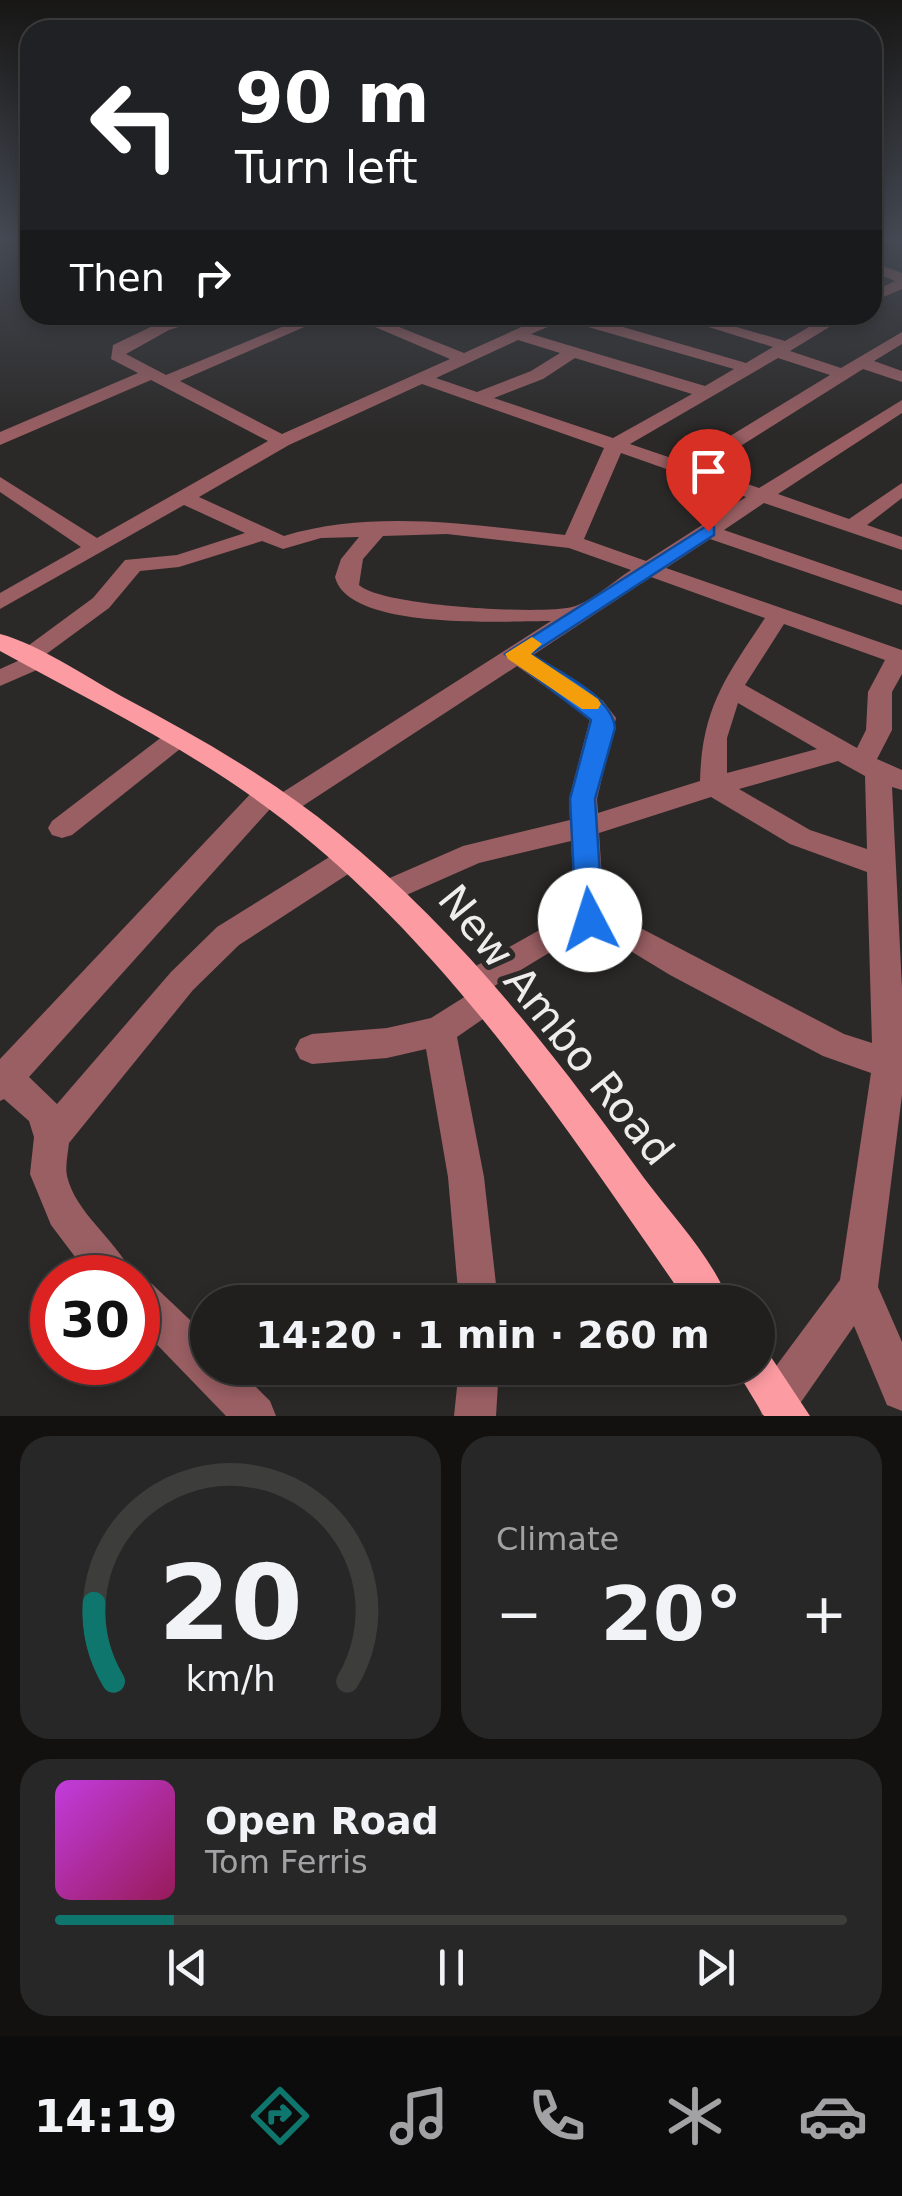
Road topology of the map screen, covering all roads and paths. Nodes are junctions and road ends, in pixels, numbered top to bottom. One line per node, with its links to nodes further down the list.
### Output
1 (171, 325): 17 (street)
2 (297, 325): 17 (street)
3 (380, 325): 13 (street)
4 (543, 325): 9 (street)
5 (598, 325): 15 (street)
6 (708, 325): 11 (street)
7 (818, 325): 8 (street)
8 (822, 326): 11 (street)
9 (520, 336): 12 (street); 13 (street)
10 (902, 337): 14 (street)
11 (780, 349): 15 (street); 16 (street)
12 (573, 352): 20 (street); 21 (street)
13 (467, 360): 19 (street)
14 (860, 362): 16 (street); 18 (street)
15 (746, 368): 20 (street)
16 (842, 373): 26 (street)
17 (159, 377): 23 (street); 24 (street)
18 (902, 377)
19 (423, 380): 21 (street); 24 (street)
20 (705, 392): 25 (street)
21 (478, 398): 25 (street)
22 (902, 405): 29 (street)
23 (0, 439)
24 (282, 441): 30 (street)
25 (614, 445): 26 (street); 35 (street)
26 (689, 470): 29 (street)
27 (0, 483): 37 (street)
28 (902, 488): 31 (street)
29 (763, 496): 31 (street); 33 (street)
30 (183, 497): 34 (street); 37 (street)
31 (852, 527): 36 (street)
32 (378, 530): 34 (street); 35 (street); 41 (street)
33 (708, 531): 38 (street); 39 (street)
34 (261, 535): 46 (street)
35 (572, 542): 38 (street)
36 (902, 544)
37 (96, 547): 40 (street)
38 (645, 570): 41 (street); 42 (street)
39 (902, 598)
40 (0, 602)
41 (577, 614): 44 (street)
42 (778, 616): 45 (street); 48 (street)
43 (0, 640): 46 (main road, New Ambo Road)
44 (516, 654): 52 (street); 54 (street)
45 (901, 658): 50 (street)
46 (34, 659): 47 (street); 49 (main road, New Ambo Road)
47 (0, 678)
48 (731, 688): 50 (street); 51 (street)
49 (176, 739): 52 (main road, New Ambo Road); 53 (street)
50 (871, 766): 51 (street); 56 (street)
51 (713, 786): 54 (street); 56 (street)
52 (267, 795): 55 (main road, New Ambo Road); 63 (street)
53 (62, 828)
54 (582, 828): 57 (street); 58 (street)
55 (349, 859): 57 (main road, New Ambo Road); 64 (street)
56 (882, 866): 62 (street)
57 (386, 892): 59 (main road, New Ambo Road)
58 (590, 920): 59 (street); 62 (street)
59 (478, 992): 60 (street); 67 (main road, New Ambo Road)
60 (440, 1031): 61 (street); 66 (street)
61 (312, 1049)
62 (896, 1066): 68 (street)
63 (2, 1074): 64 (street)
64 (52, 1137): 65 (street)
65 (97, 1255)
66 (476, 1285)
67 (698, 1285)
68 (858, 1288): 73 (street); 74 (street)
69 (160, 1320): 70 (street)
70 (190, 1349)
71 (225, 1385): 75 (street)
72 (478, 1385): 76 (street)
73 (902, 1390)
74 (774, 1395)
75 (254, 1416)
76 (475, 1416)

